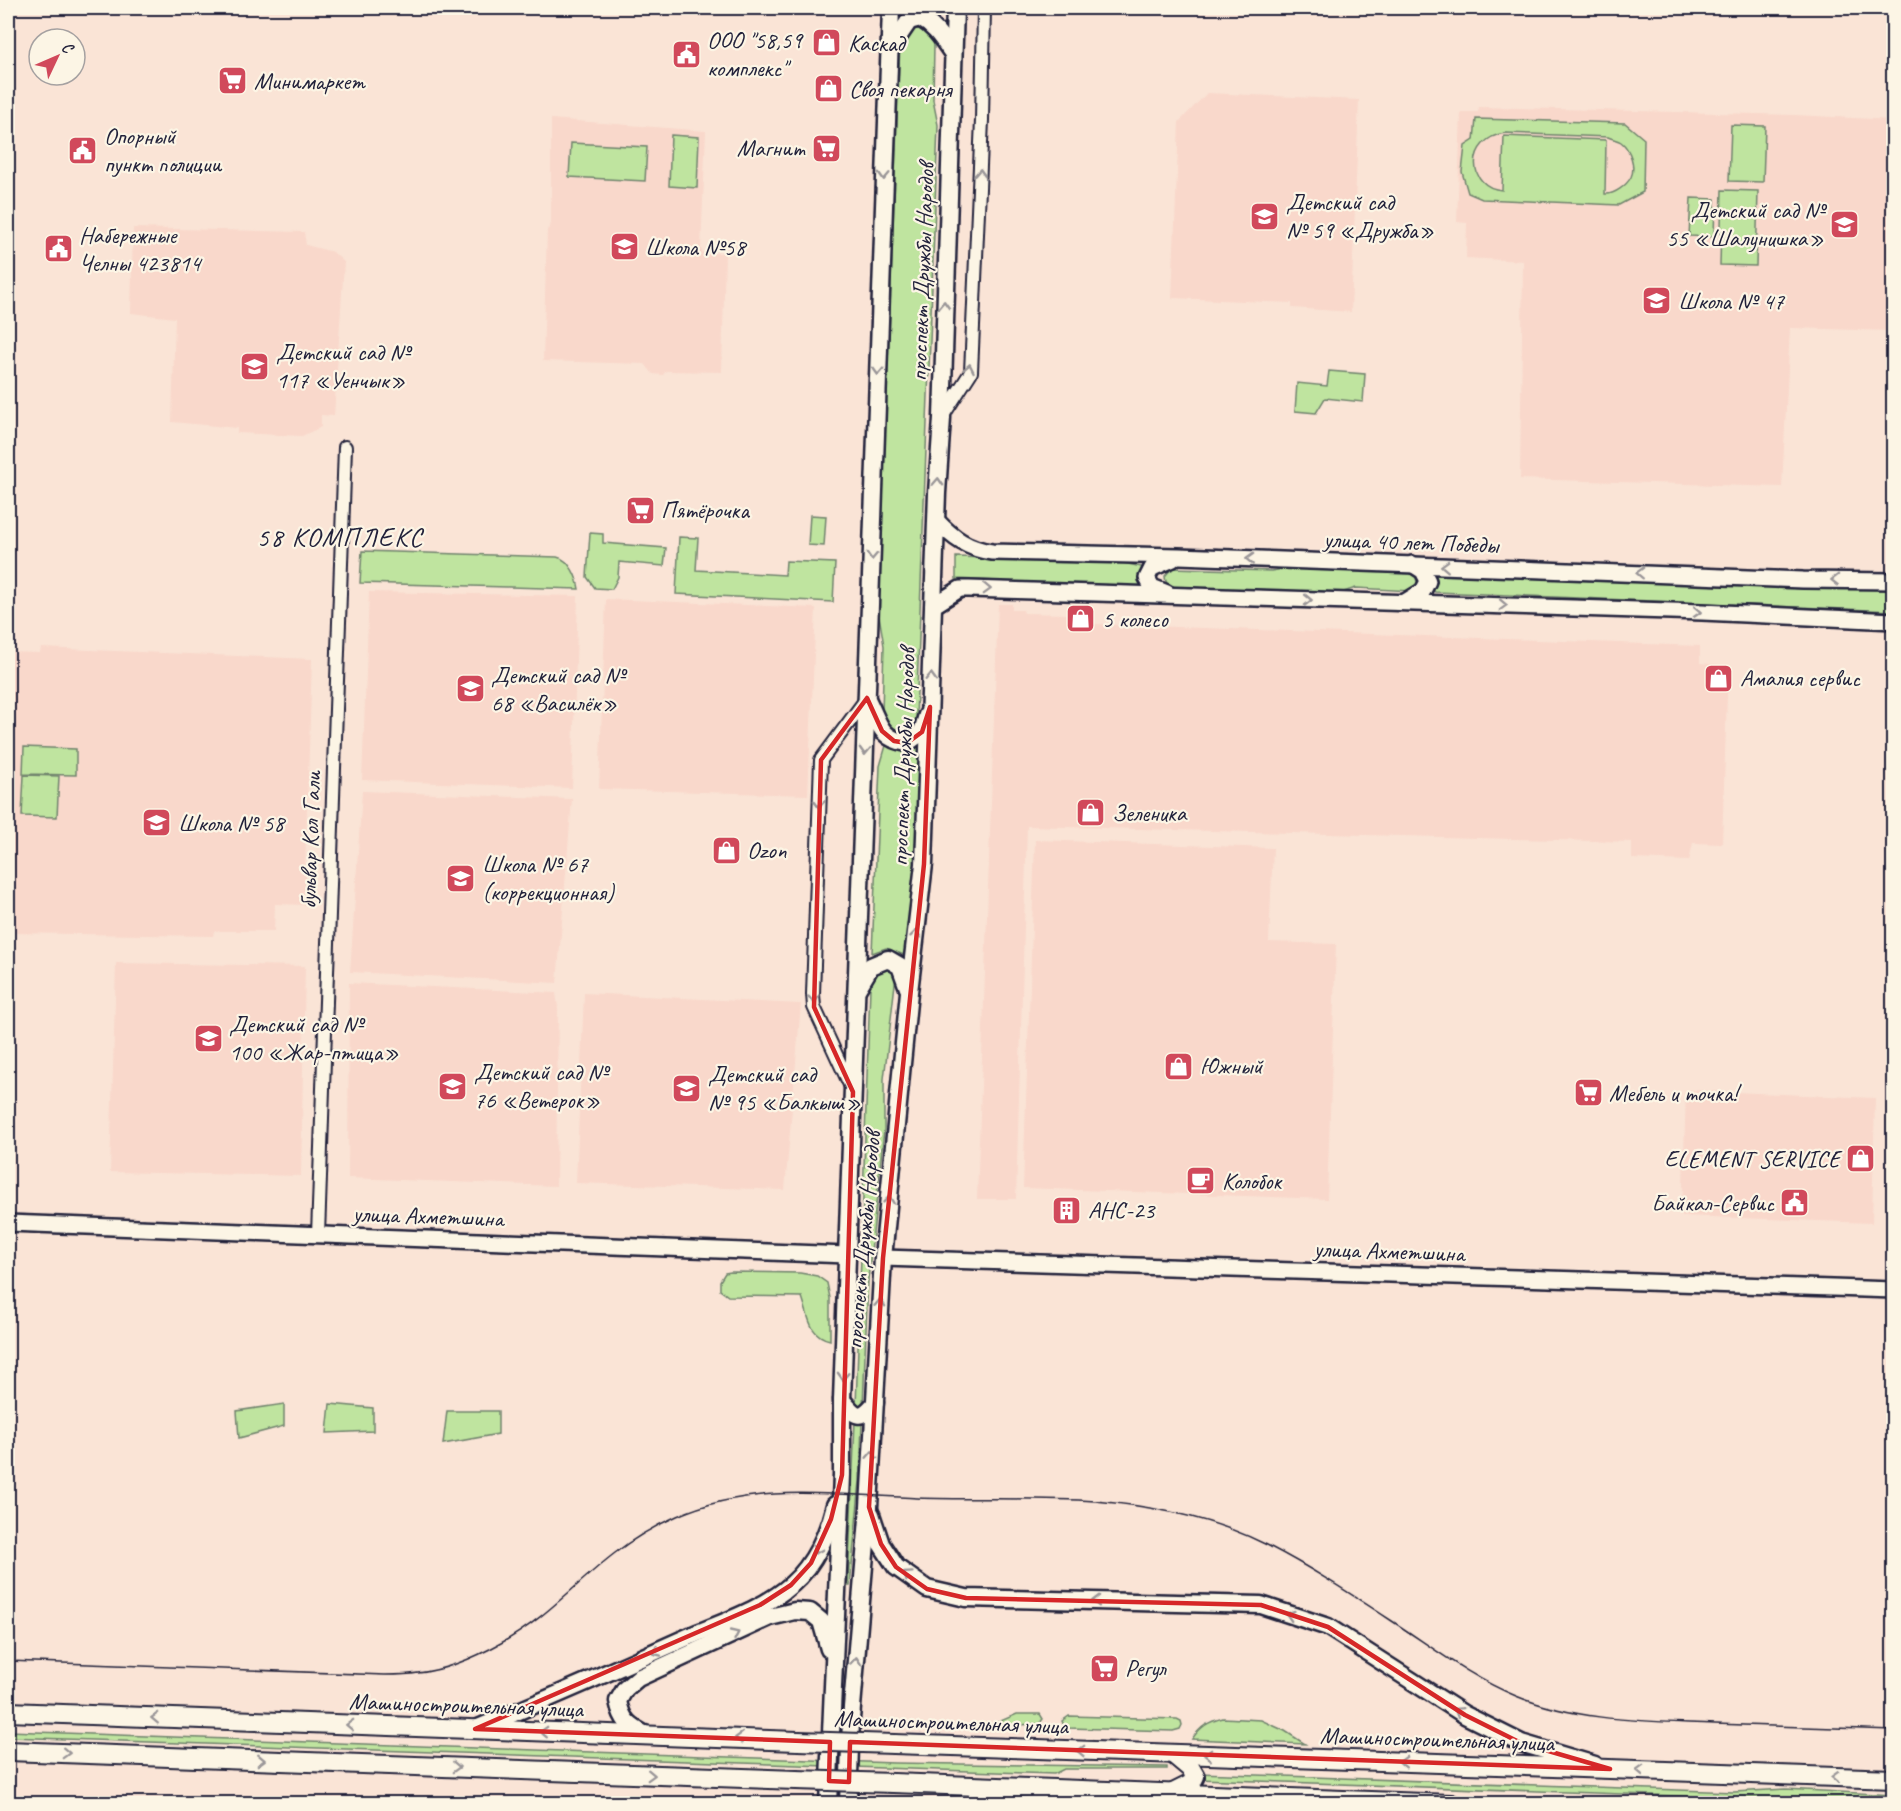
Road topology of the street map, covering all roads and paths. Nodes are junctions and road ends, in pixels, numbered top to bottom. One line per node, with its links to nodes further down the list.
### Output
1 (891, 8): 4 (main road, проспект Дружбы Народов)
2 (955, 8): 5 (main road, проспект Дружбы Народов)
3 (984, 8): 6 (street, one-way to 3)
4 (889, 51): 5 (main road); 16 (main road, проспект Дружбы Народов, one-way to 16)
5 (953, 54): 6 (main road, проспект Дружбы Народов, one-way to 5)
6 (942, 418): 8 (main road, проспект Дружбы Народов, one-way to 6)
7 (345, 447): 22 (street, бульвар Кол Гали)
8 (937, 521): 9 (street, улица 40 лет Победы); 14 (main road, проспект Дружбы Народов)
9 (1179, 556): 10 (street, улица 40 лет Победы, one-way to 9); 12 (street)
10 (1412, 564): 11 (street, улица 40 лет Победы, one-way to 10); 13 (street)
11 (1893, 581)
12 (1175, 596): 13 (street, one-way to 13); 14 (street, one-way to 12)
13 (1405, 602): 15 (street, one-way to 15)
14 (933, 606): 17 (main road, проспект Дружбы Народов, one-way to 14)
15 (1893, 621)
16 (867, 698): 17 (main road); 18 (main road, проспект Дружбы Народов, one-way to 18); 20 (street, one-way to 20)
17 (930, 708): 19 (main road, проспект Дружбы Народов, one-way to 17)
18 (857, 990): 19 (main road); 20 (main road, проспект Дружбы Народов)
19 (909, 992): 24 (main road, проспект Дружбы Народов, one-way to 19)
20 (853, 1092): 23 (main road, проспект Дружбы Народов)
21 (8, 1223): 22 (street, улица Ахметшина)
22 (318, 1235): 23 (street, улица Ахметшина)
23 (847, 1255): 26 (main road, проспект Дружбы Народов, one-way to 26)
24 (883, 1258): 25 (street, улица Ахметшина); 27 (main road, проспект Дружбы Народов, one-way to 24)
25 (1893, 1290)
26 (842, 1400): 27 (main road); 28 (main road, проспект Дружбы Народов)
27 (875, 1403): 29 (main road, проспект Дружбы Народов, one-way to 27)
28 (842, 1475): 30 (main road); 32 (main road, one-way to 32)
29 (869, 1507): 36 (main road, one-way to 29); 43 (main road, проспект Дружбы Народов, one-way to 29)
30 (833, 1663): 33 (main road, one-way to 30); 42 (main road)
31 (8, 1713): 32 (main road, Машиностроительная улица, one-way to 31)
32 (475, 1729): 33 (main road, Машиностроительная улица, one-way to 32)
33 (646, 1735): 35 (main road, Машиностроительная улица, one-way to 33, bridge)
34 (8, 1751): 38 (main road, one-way to 38, bridge)
35 (1173, 1754): 36 (main road, Машиностроительная улица, one-way to 35); 39 (main road)
36 (1610, 1769): 37 (main road, Машиностроительная улица, one-way to 36)
37 (1893, 1779)
38 (1031, 1788): 39 (main road); 44 (main road)
39 (1171, 1793): 40 (main road)
40 (1241, 1796): 41 (main road); 45 (main road)
41 (1394, 1802): 46 (main road)
42 (828, 1803)
43 (848, 1803)
44 (1060, 1803)
45 (1211, 1803)
46 (1451, 1803)

